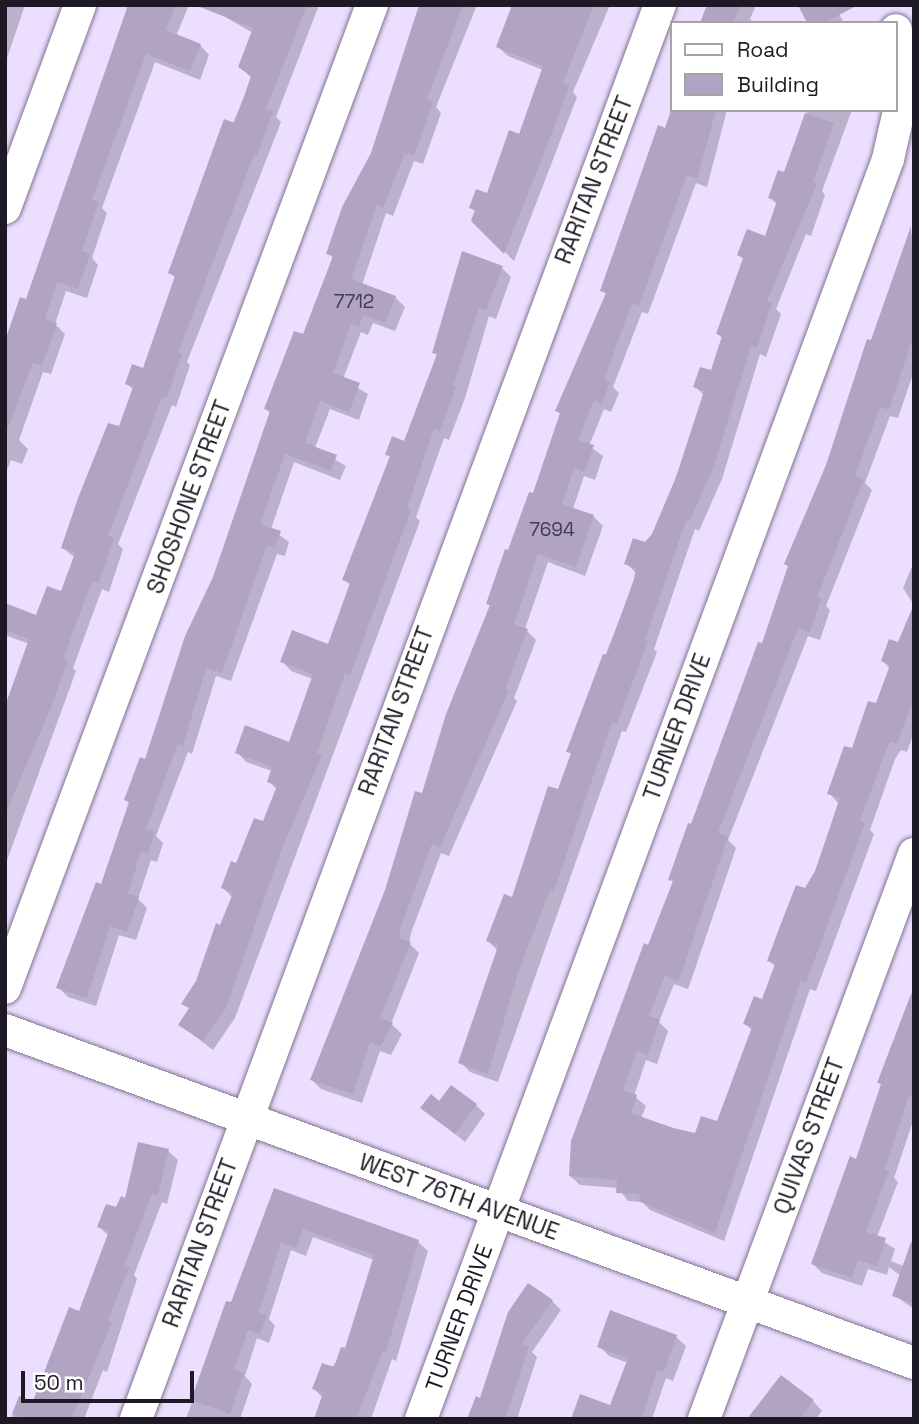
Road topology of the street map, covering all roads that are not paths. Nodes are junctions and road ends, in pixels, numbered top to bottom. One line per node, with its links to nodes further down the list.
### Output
1 (80, 5): 5 (street)
2 (372, 5): 7 (street, SHOSHONE STREET)
3 (660, 5): 9 (street, RARITAN STREET)
4 (898, 59): 10 (street, TURNER DRIVE)
5 (5, 208)
6 (914, 854): 11 (street, QUIVAS STREET)
7 (5, 988)
8 (5, 1030): 9 (street, WEST 76TH AVENUE)
9 (246, 1118): 10 (street, WEST 76TH AVENUE); 13 (street, RARITAN STREET)
10 (498, 1211): 11 (street, WEST 76TH AVENUE); 14 (street, TURNER DRIVE)
11 (747, 1302): 12 (street, WEST 76TH AVENUE); 15 (street, QUIVAS STREET)
12 (914, 1363)
13 (136, 1419)
14 (421, 1419)
15 (704, 1419)

